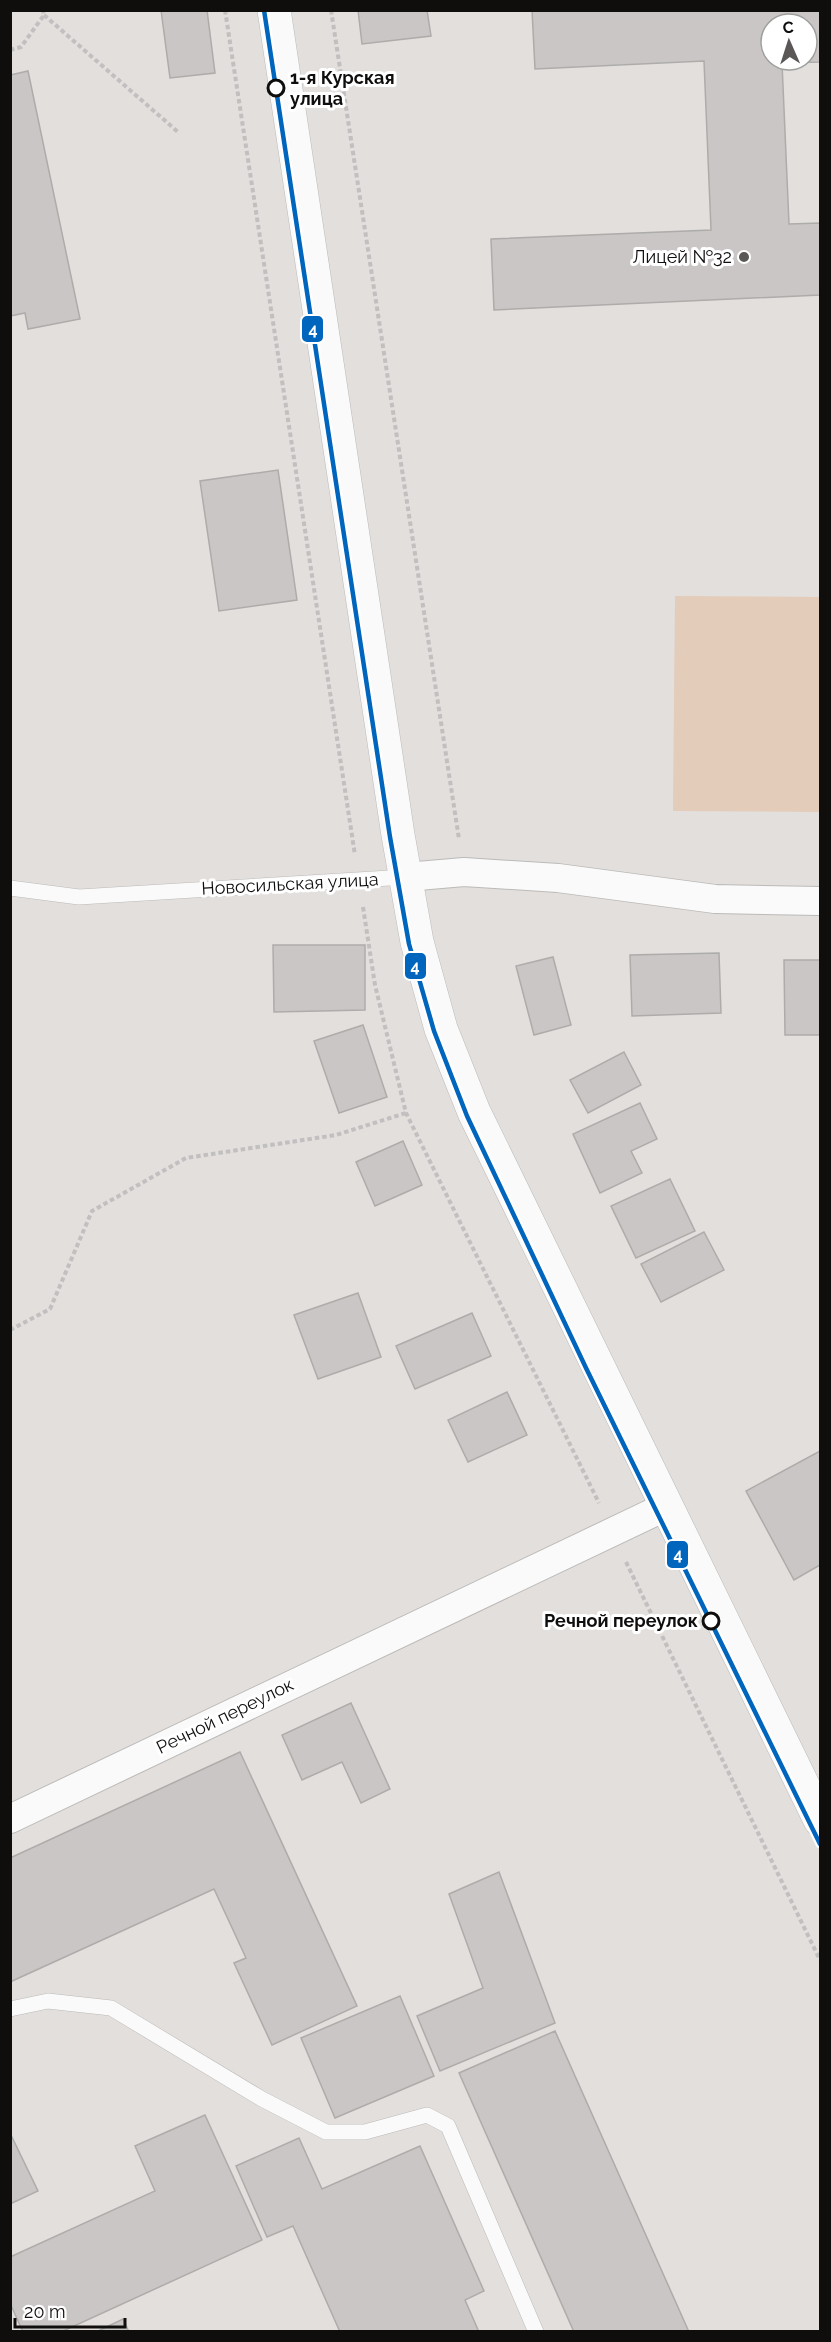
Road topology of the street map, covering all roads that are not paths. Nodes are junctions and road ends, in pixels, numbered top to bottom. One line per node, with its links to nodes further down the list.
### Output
1 (274, 10): 2 (main road)
2 (406, 877): 3 (lane, Новосильская улица); 4 (street, Новосильская улица); 5 (main road)
3 (10, 888)
4 (820, 901)
5 (667, 1506): 6 (street, Речной переулок); 7 (main road)
6 (10, 1819)
7 (820, 1820)
8 (10, 2009): 9 (lane)
9 (536, 2331)

